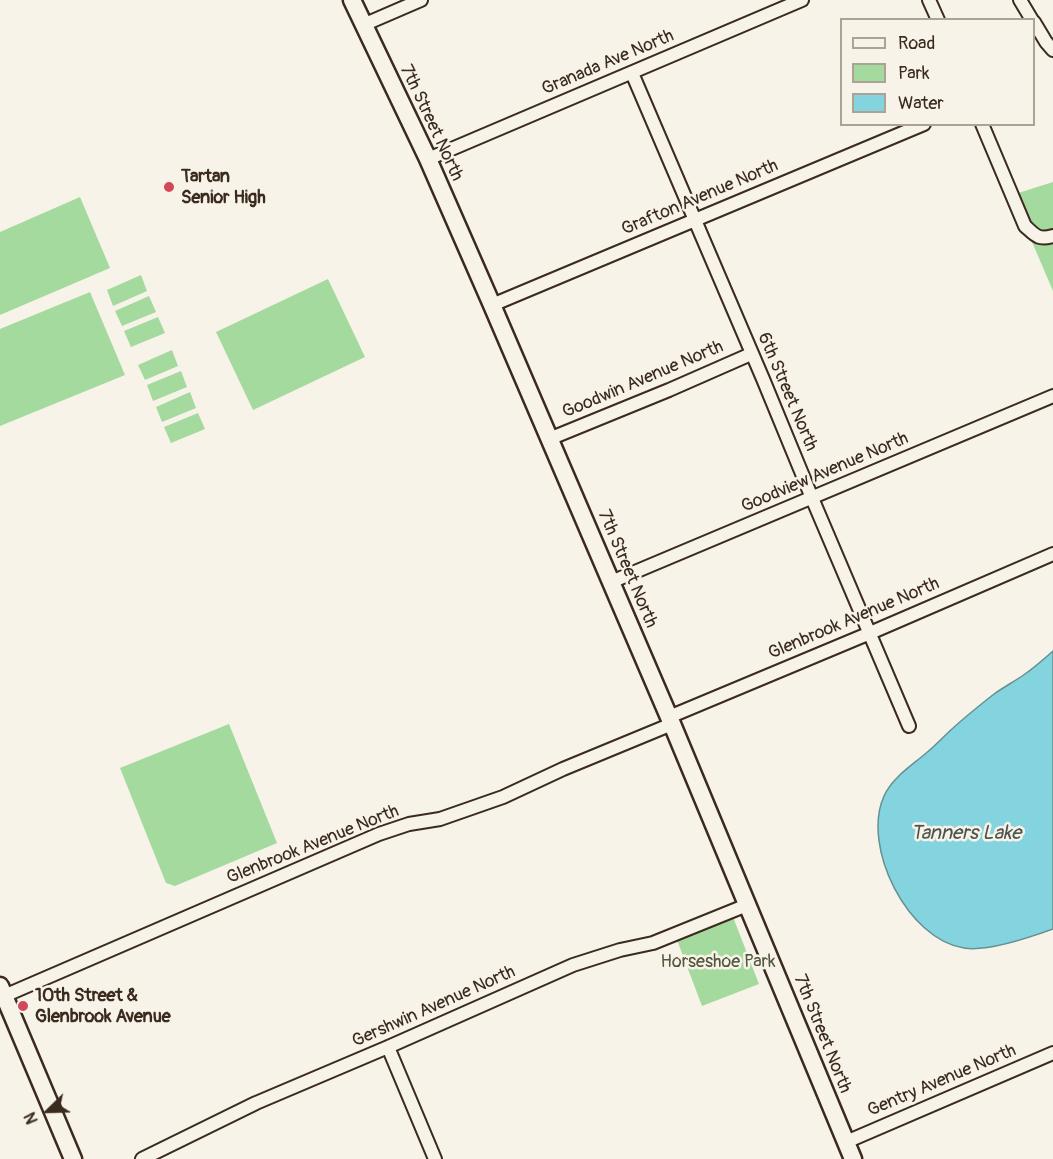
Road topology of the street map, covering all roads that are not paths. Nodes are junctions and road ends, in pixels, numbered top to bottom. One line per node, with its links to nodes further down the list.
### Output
1 (352, 0): 9 (street, 7th Street North)
2 (421, 0): 9 (street)
3 (802, 0): 11 (street, Granada Ave North)
4 (929, 0): 6 (street)
5 (1020, 0): 7 (street)
6 (937, 18)
7 (1031, 18)
8 (1035, 24): 10 (street)
9 (363, 25): 14 (street, 7th Street North)
10 (1053, 50)
11 (632, 73): 14 (street, Granada Ave North); 15 (street, 6th Street North)
12 (919, 126): 15 (street, Grafton Avenue North)
13 (983, 126): 16 (street)
14 (428, 159): 17 (street, 7th Street North)
15 (694, 219): 17 (street, Grafton Avenue North); 18 (street, 6th Street North)
16 (1053, 236)
17 (492, 305): 20 (street, 7th Street North)
18 (751, 354): 20 (street, Goodwin Avenue North); 21 (street, 6th Street North)
19 (1053, 396): 21 (street, Goodview Avenue North)
20 (549, 439): 23 (street, 7th Street North)
21 (812, 498): 23 (street, Goodview Avenue North); 24 (street, 6th Street North)
22 (1053, 554): 24 (street, Glenbrook Avenue North)
23 (611, 582): 25 (street, 7th Street North)
24 (870, 633): 25 (street, Glenbrook Avenue North); 26 (street, 6th Street North)
25 (670, 721): 27 (street, 7th Street North); 28 (street, Glenbrook Avenue North)
26 (909, 726)
27 (747, 905): 29 (street, Gershwin Avenue North); 31 (street, 7th Street North)
28 (2, 991): 32 (street)
29 (388, 1047): 33 (street, Gershwin Avenue North); 34 (street)
30 (1053, 1053): 31 (street, Gentry Avenue North)
31 (846, 1142): 35 (street, 7th Street North)
32 (73, 1159)
33 (142, 1159)
34 (435, 1159)
35 (853, 1159)

